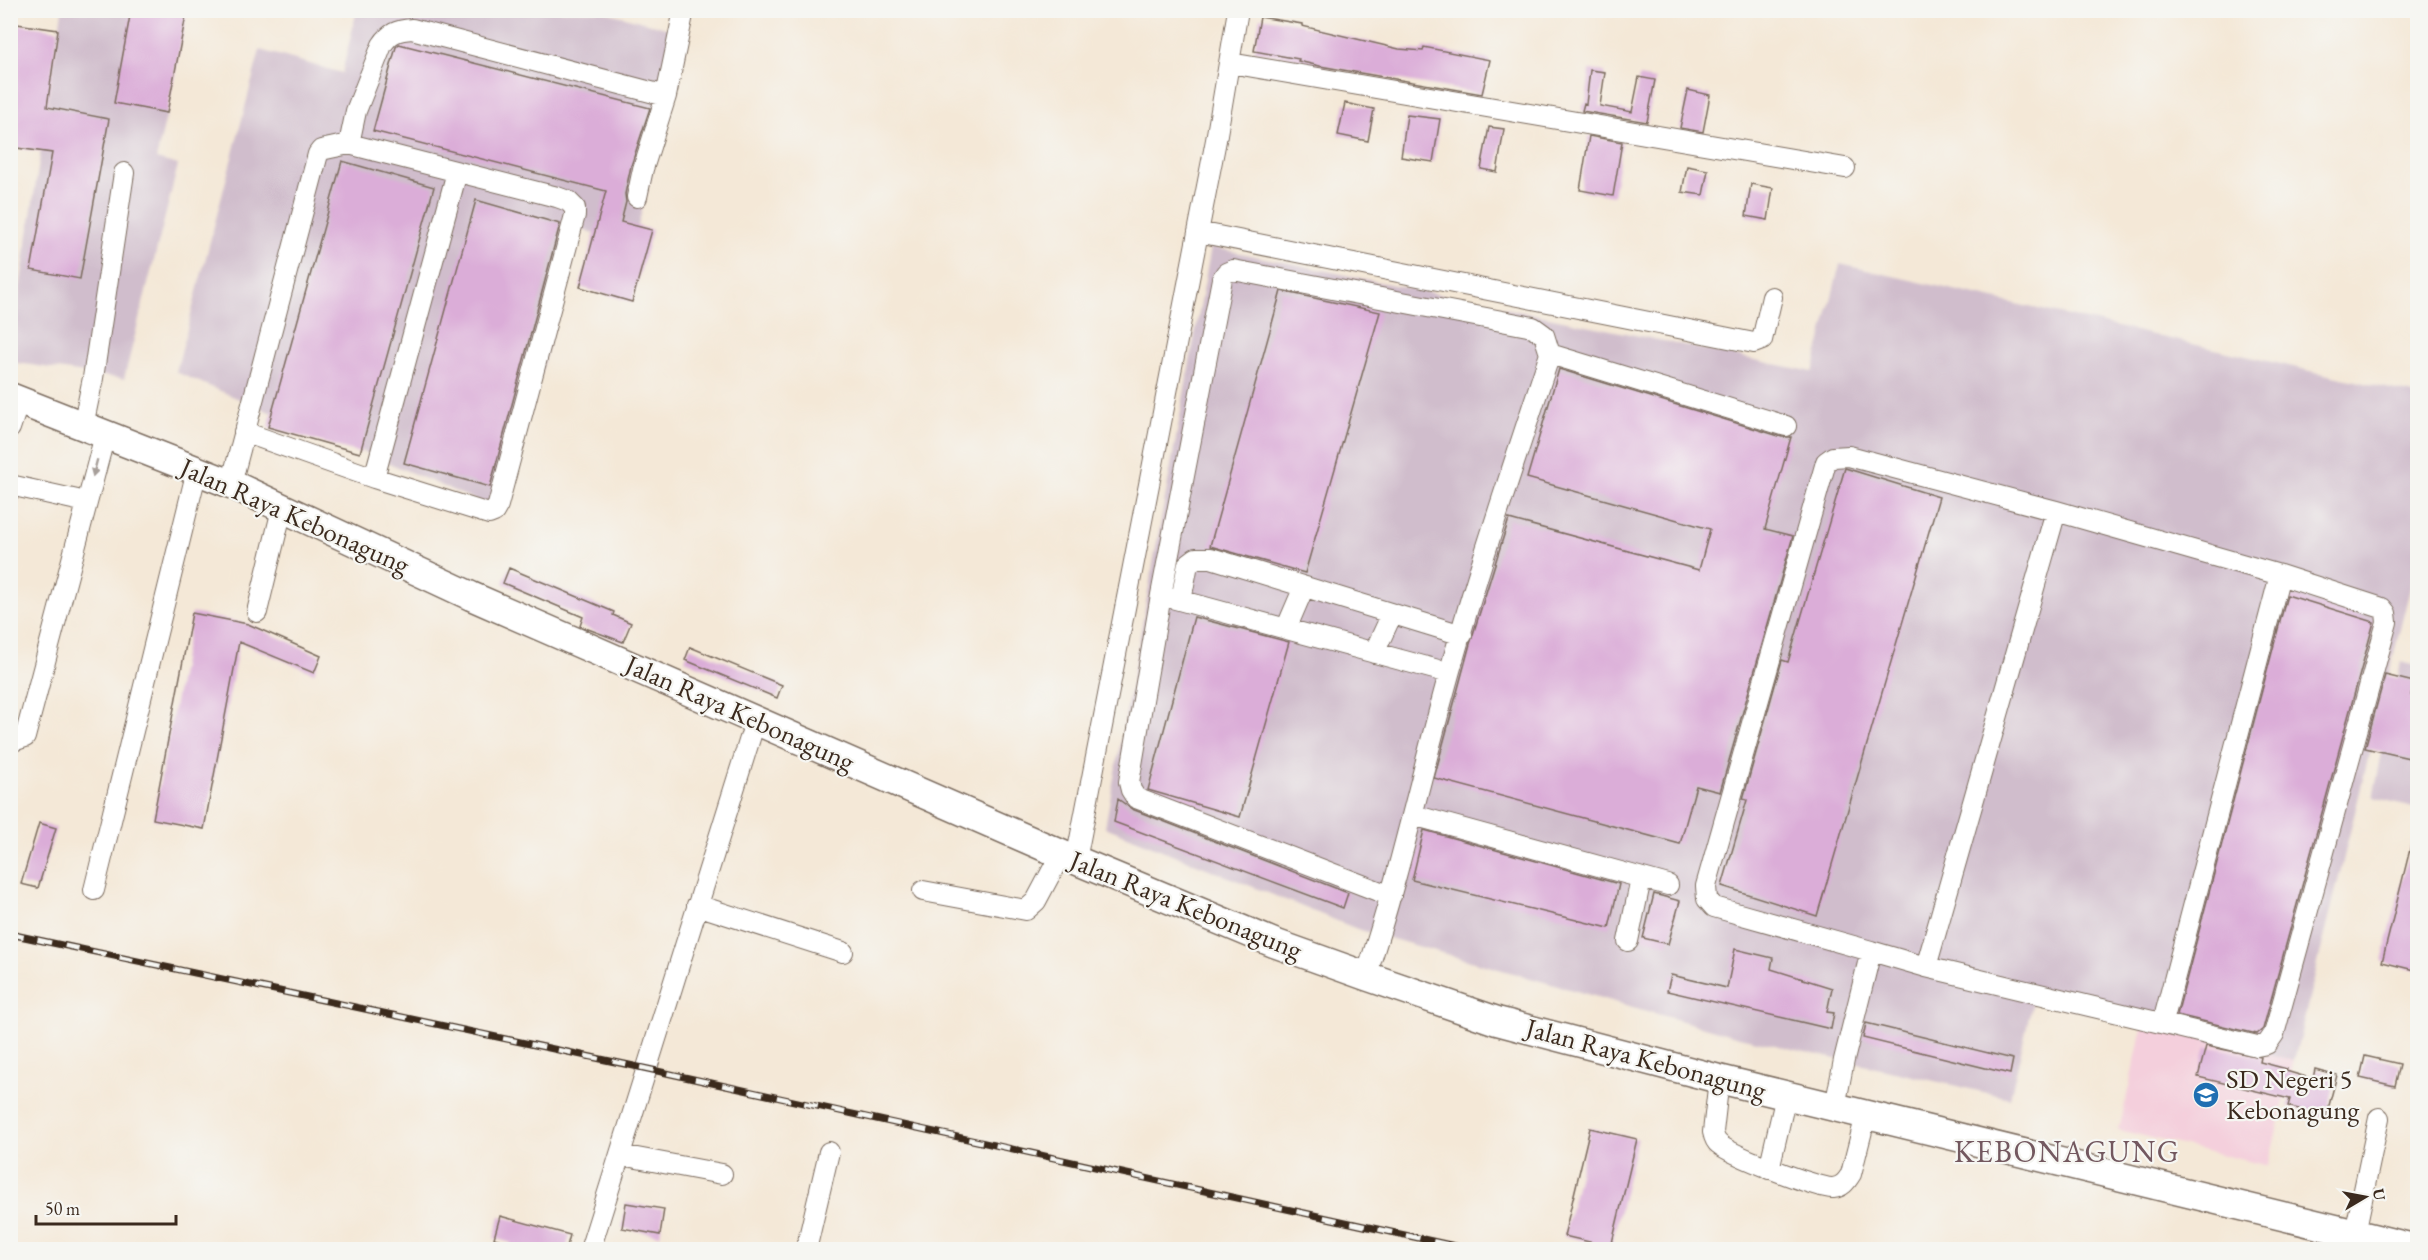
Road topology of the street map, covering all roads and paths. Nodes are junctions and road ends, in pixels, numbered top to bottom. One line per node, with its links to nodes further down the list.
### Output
1 (684, 10): 4 (street)
2 (1238, 10): 3 (street)
3 (1230, 63): 6 (street); 10 (street)
4 (666, 96): 5 (street); 9 (street)
5 (349, 144): 7 (street); 17 (street)
6 (1845, 168)
7 (458, 172): 19 (street); 19 (street)
8 (124, 173): 16 (street)
9 (637, 197)
10 (1198, 232): 11 (street); 38 (street)
11 (1772, 297)
12 (1550, 354): 14 (street); 27 (street); 32 (street)
13 (15, 399): 15 (street); 16 (highway, Jalan Raya Kebonagung)
14 (1786, 426)
15 (10, 428)
16 (94, 430): 18 (highway, Jalan Raya Kebonagung); 22 (street, one-way to 22)
17 (244, 432): 19 (street); 20 (street)
18 (197, 470): 20 (highway, Jalan Raya Kebonagung); 41 (street)
19 (374, 478)
20 (231, 484): 23 (highway, Jalan Raya Kebonagung)
21 (10, 485): 22 (street)
22 (86, 502): 36 (street)
23 (282, 509): 29 (street); 35 (highway, Jalan Raya Kebonagung)
24 (2056, 511): 25 (street); 47 (street); 48 (street)
25 (2280, 575): 50 (street); 50 (street)
26 (1304, 587): 28 (street); 30 (street); 31 (street)
27 (1161, 596): 28 (street); 43 (street)
28 (1181, 600): 31 (street)
29 (257, 612)
30 (1392, 614): 32 (street); 33 (street)
31 (1286, 629): 33 (street)
32 (1462, 635): 34 (street)
33 (1374, 653): 34 (street)
34 (1449, 673): 37 (street)
35 (756, 719): 38 (highway, Jalan Raya Kebonagung); 44 (street)
36 (10, 742)
37 (1413, 815): 39 (street); 43 (street)
38 (1069, 857): 42 (street); 49 (highway, Jalan Raya Kebonagung)
39 (1641, 879): 40 (street); 45 (street)
40 (1668, 885)
41 (94, 890)
42 (922, 891)
43 (1391, 896): 49 (street)
44 (698, 904): 46 (street); 57 (street)
45 (1628, 941)
46 (843, 951)
47 (1871, 951): 48 (street); 53 (street)
48 (1926, 967): 50 (street)
49 (1366, 976): 51 (highway, Jalan Raya Kebonagung)
50 (2163, 1022)
51 (1719, 1078): 52 (highway, Jalan Raya Kebonagung); 58 (street)
52 (1786, 1096): 53 (highway, Jalan Raya Kebonagung); 58 (street)
53 (1834, 1107): 54 (highway, Jalan Raya Kebonagung)
54 (1866, 1114): 58 (street); 60 (highway, Jalan Raya Kebonagung)
55 (2379, 1118): 60 (street)
56 (829, 1152): 63 (street)
57 (621, 1155): 59 (street); 62 (street)
58 (1769, 1169)
59 (722, 1174)
60 (2355, 1233): 61 (highway, Jalan Raya Kebonagung)
61 (2418, 1249)
62 (590, 1250)
63 (806, 1250)

